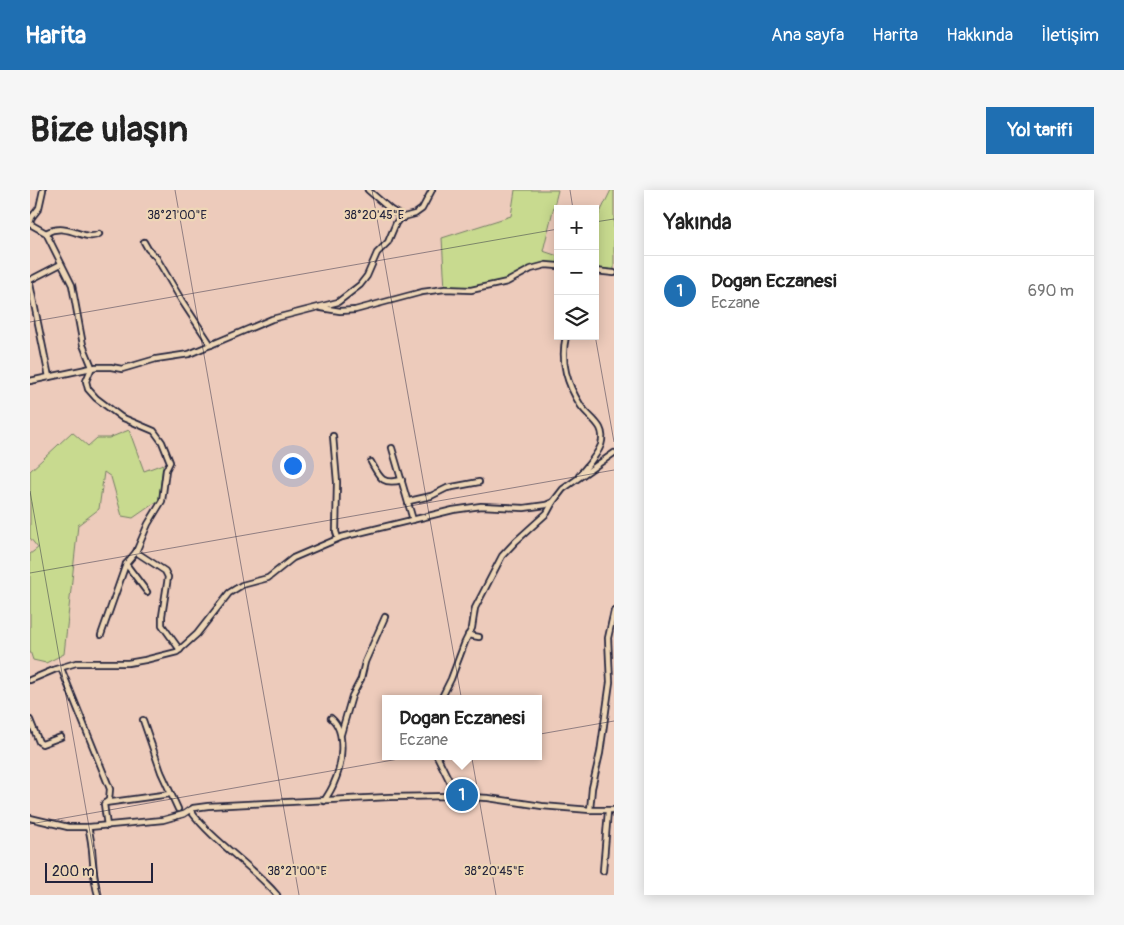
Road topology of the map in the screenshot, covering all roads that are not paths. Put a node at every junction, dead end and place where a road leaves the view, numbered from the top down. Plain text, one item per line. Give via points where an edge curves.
1 (43, 190) edge
2 (368, 190) edge
3 (432, 190) edge
4 (31, 216) edge
5 (404, 218) junction
6 (30, 224) edge
7 (46, 233) junction
8 (99, 234) dead end
9 (144, 242) dead end
10 (61, 264) junction
11 (554, 266) edge
12 (599, 271) edge
13 (614, 273) edge
14 (30, 282) edge
15 (319, 307) junction
16 (565, 340) edge
17 (212, 345) junction
18 (92, 368) junction
19 (48, 377) junction
20 (30, 381) edge
21 (333, 436) dead end
22 (392, 448) dead end
23 (614, 453) edge
24 (371, 462) dead end
25 (576, 479) junction
26 (402, 480) junction
27 (479, 482) dead end
28 (409, 501) junction
29 (553, 502) junction
30 (413, 520) junction
31 (338, 538) junction
32 (136, 552) junction
33 (126, 564) junction
34 (147, 592) dead end
35 (614, 610) edge
36 (385, 617) dead end
37 (101, 635) dead end
38 (468, 636) junction
39 (479, 638) dead end
40 (180, 650) junction
41 (61, 668) junction
42 (30, 680) edge
43 (443, 695) edge
44 (331, 718) dead end
45 (30, 720) edge
46 (143, 720) dead end
47 (341, 734) junction
48 (62, 737) dead end
49 (439, 760) edge
50 (170, 794) junction
51 (452, 796) junction
52 (324, 801) junction
53 (105, 803) junction
54 (178, 809) dead end
55 (190, 810) junction
56 (590, 810) junction
57 (614, 810) edge
58 (608, 811) junction
59 (30, 818) edge
60 (107, 826) junction
61 (88, 827) junction
62 (603, 871) dead end
63 (98, 895) edge
64 (277, 895) edge

1 - 4 street via 39,208
2 - 5 street
3 - 5 street via 422,209
4 - 6 street
5 - 15 street via 396,223 388,242 377,253 360,285 338,302
6 - 7 street
7 - 8 street via 55,228 86,236
7 - 10 street
9 - 17 street
10 - 14 street
10 - 18 street via 72,285 83,345
11 - 15 street via 532,269 507,282 471,290 422,292 355,310
12 - 13 street
14 - 19 street
15 - 17 street via 272,319
16 - 25 street via 562,351 567,378 582,408 601,429 602,444
17 - 18 street via 189,354 122,369
18 - 19 street
18 - 32 street via 86,381 88,389 121,417 154,431 170,462 162,501
19 - 20 street
21 - 31 street
22 - 26 street
23 - 25 street
24 - 26 street via 380,478 390,483
25 - 29 street
26 - 28 street
27 - 28 street via 447,488
28 - 30 street
29 - 30 street via 524,508 481,506
29 - 38 street via 547,512 502,556 475,608
30 - 31 street
31 - 40 street via 293,558 268,578 242,585 229,593
32 - 33 street
32 - 40 street via 165,571 168,577 162,624
33 - 34 street
33 - 37 street
35 - 56 street via 608,638 610,682
36 - 47 street via 352,696
38 - 39 street
38 - 43 street
40 - 41 street via 128,663 76,663
41 - 42 street
41 - 53 street via 110,789 109,800
44 - 47 street
45 - 48 street via 42,744
46 - 50 street
47 - 52 street via 339,767
49 - 51 street via 452,786
50 - 53 street
50 - 54 street
51 - 52 street
51 - 56 street
52 - 55 street via 208,806
53 - 60 street
55 - 60 street via 163,820
55 - 64 street
56 - 58 street
57 - 58 street
58 - 62 street
59 - 61 street
60 - 61 street
61 - 63 street

